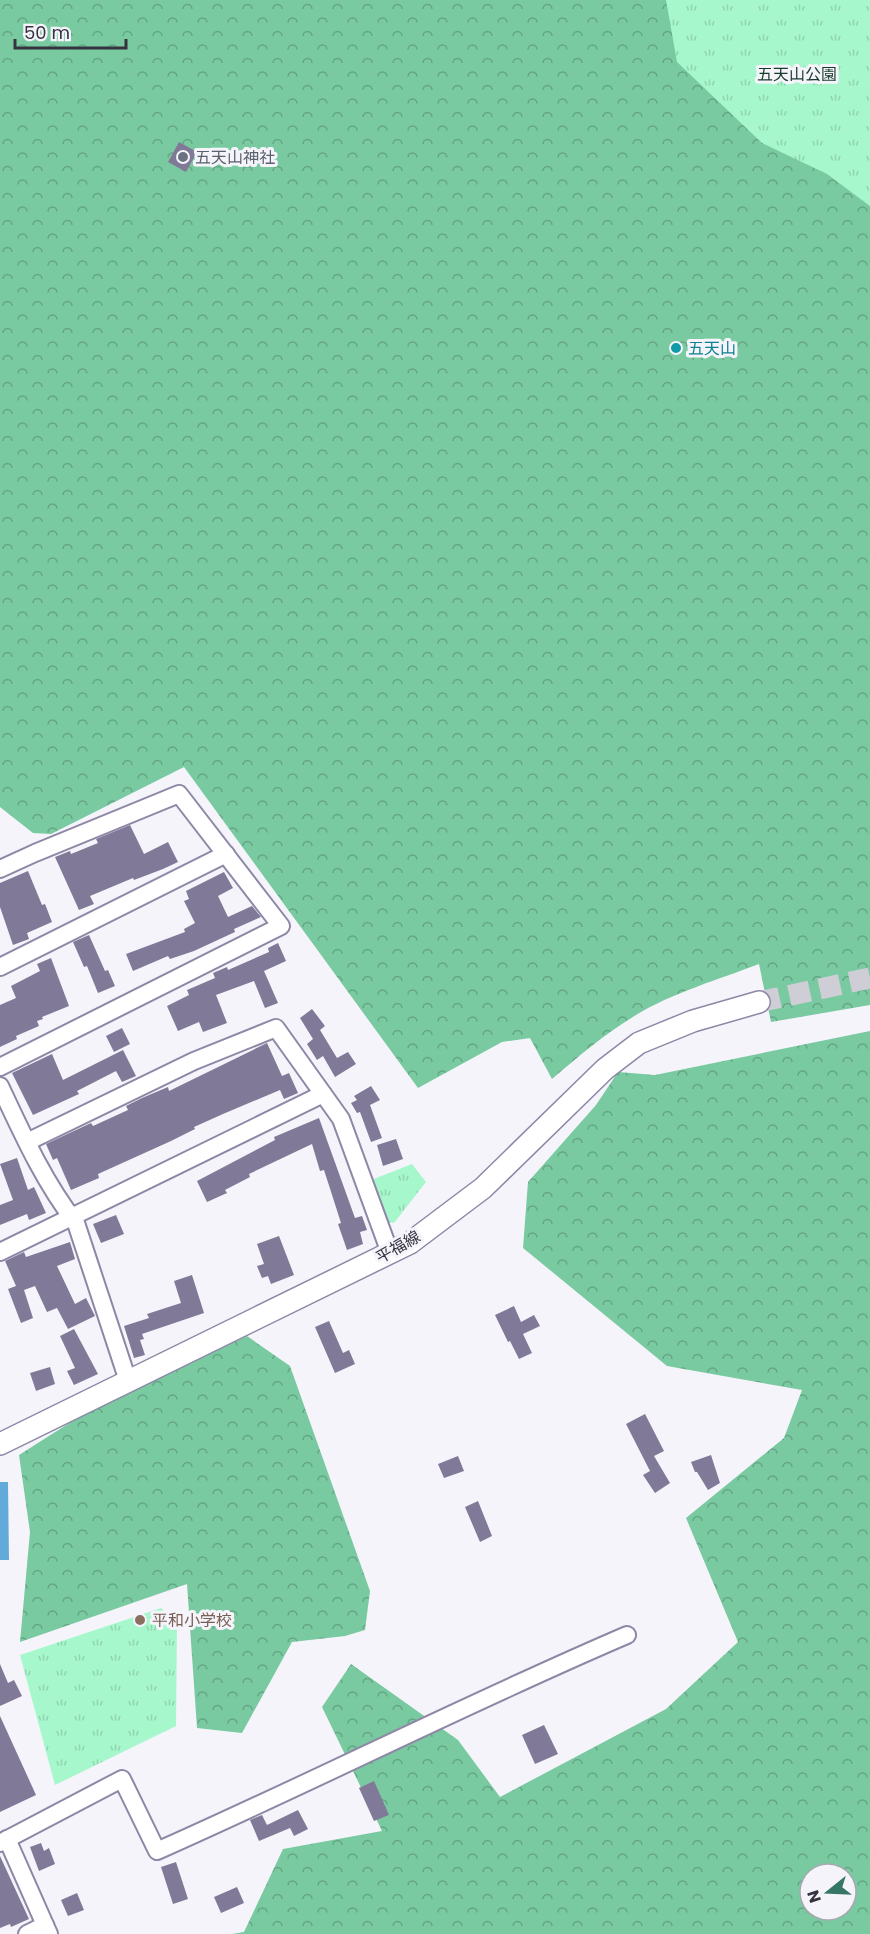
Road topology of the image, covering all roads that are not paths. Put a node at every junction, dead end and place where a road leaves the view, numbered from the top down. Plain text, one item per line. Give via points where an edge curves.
1 (226, 854) junction
2 (0, 870) edge
3 (0, 967) edge
4 (759, 1002) tunnel mouth
5 (0, 1067) edge
6 (0, 1086) edge
7 (323, 1094) junction
8 (27, 1142) junction
9 (71, 1216) junction
10 (0, 1252) edge
11 (390, 1253) junction
12 (129, 1381) junction
13 (0, 1444) edge
14 (627, 1635) dead end
15 (4, 1841) edge
16 (47, 1929) edge
17 (27, 1934) edge

1 - 2 street via 179,794
1 - 3 street
1 - 5 street via 281,926
4 - 11 street, 平福線 via 639,1043 605,1069 483,1188 410,1243
6 - 8 street
7 - 8 street via 276,1028 194,1061
7 - 9 street
7 - 11 street via 341,1119
8 - 9 street
9 - 10 street
9 - 12 street
11 - 12 street, 平福線
12 - 13 street, 平福線
14 - 15 street via 157,1851 122,1779
15 - 16 street
16 - 17 street

